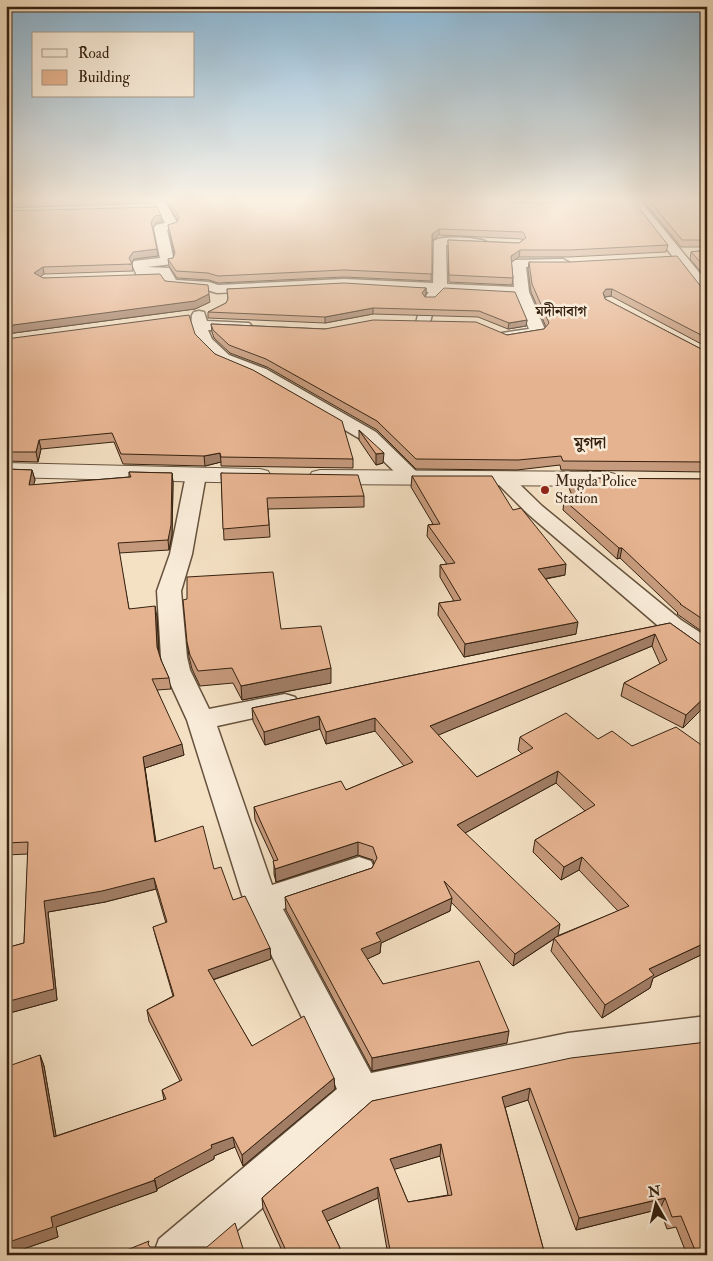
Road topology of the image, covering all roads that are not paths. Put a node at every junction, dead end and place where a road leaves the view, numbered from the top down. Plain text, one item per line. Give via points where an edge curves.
1 (166, 258) edge
2 (440, 258) edge
3 (685, 258) edge
4 (578, 263) edge
5 (167, 277) junction
6 (129, 278) edge
7 (440, 287) junction
8 (217, 289) junction
9 (707, 291) edge
10 (522, 292) junction
11 (208, 313) junction
12 (181, 317) edge
13 (407, 322) edge
14 (424, 323) junction
15 (442, 323) edge
16 (259, 327) edge
17 (492, 330) edge
18 (6, 470) edge
19 (196, 474) junction
20 (411, 477) junction
21 (502, 478) junction
22 (629, 479) edge
23 (672, 625) junction
24 (634, 632) edge
25 (707, 650) edge
26 (307, 698) edge
27 (201, 720) junction
28 (359, 870) edge
29 (262, 902) junction
30 (707, 1034) edge
31 (361, 1095) junction
32 (175, 1255) edge

1 - 5 street via 167,261 139,264 142,273 164,271
2 - 7 street
3 - 9 street
4 - 10 street via 519,263
5 - 6 street
5 - 8 street via 171,284
7 - 8 street via 344,283
7 - 10 street
7 - 14 street via 428,303
8 - 11 street
10 - 17 street via 538,332 506,336
11 - 12 street
11 - 16 street
11 - 20 street via 205,341 222,358 268,377 369,436
13 - 14 street
14 - 15 street
18 - 19 street
19 - 20 street
19 - 27 street via 181,554 170,591 174,657 182,683
20 - 21 street
21 - 22 street
21 - 23 street via 535,510
23 - 24 street
23 - 25 street
26 - 27 street
27 - 29 street
28 - 29 street
29 - 31 street
30 - 31 street via 568,1051
31 - 32 street

